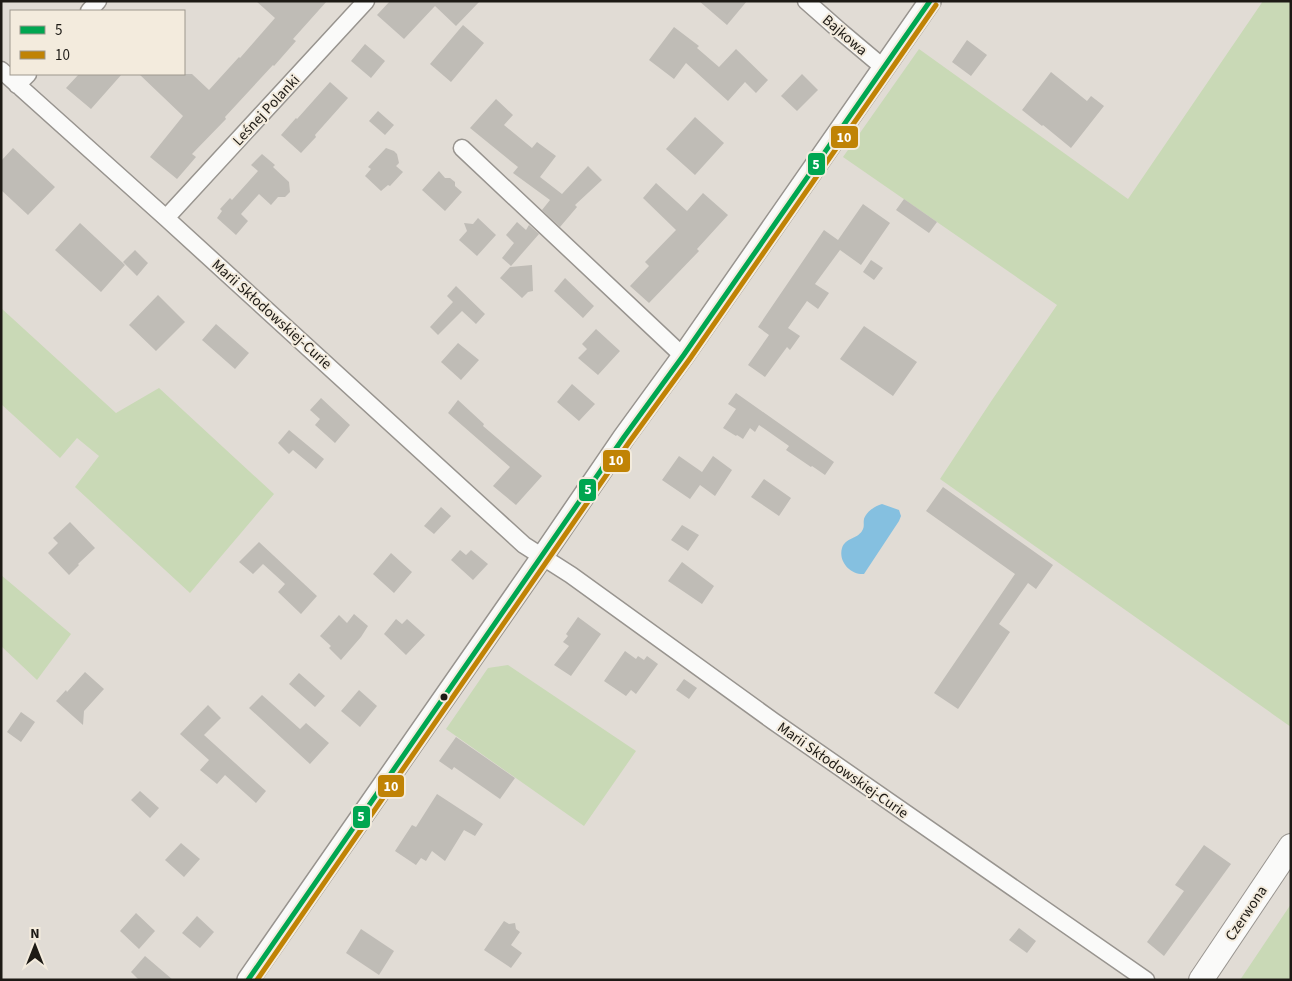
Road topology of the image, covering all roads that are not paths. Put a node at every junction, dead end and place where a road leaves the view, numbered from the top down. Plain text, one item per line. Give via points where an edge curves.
1 (366, 1) edge
2 (806, 1) edge
3 (930, 1) edge
4 (884, 68) junction
5 (23, 79) edge
6 (462, 148) dead end
7 (166, 218) junction
8 (683, 356) junction
9 (542, 558) junction
10 (1291, 846) edge
11 (248, 980) edge
12 (1146, 980) edge
13 (1201, 980) edge

1 - 7 street, Leśnej Polanki
2 - 4 street, Bajkowa
3 - 4 street
4 - 8 street
5 - 7 street, Marii Skłodowskiej-Curie
6 - 8 street
7 - 9 street, Marii Skłodowskiej-Curie
8 - 9 street
9 - 11 street
9 - 12 street, Marii Skłodowskiej-Curie via 571,575 773,721
10 - 13 main road, Czerwona

